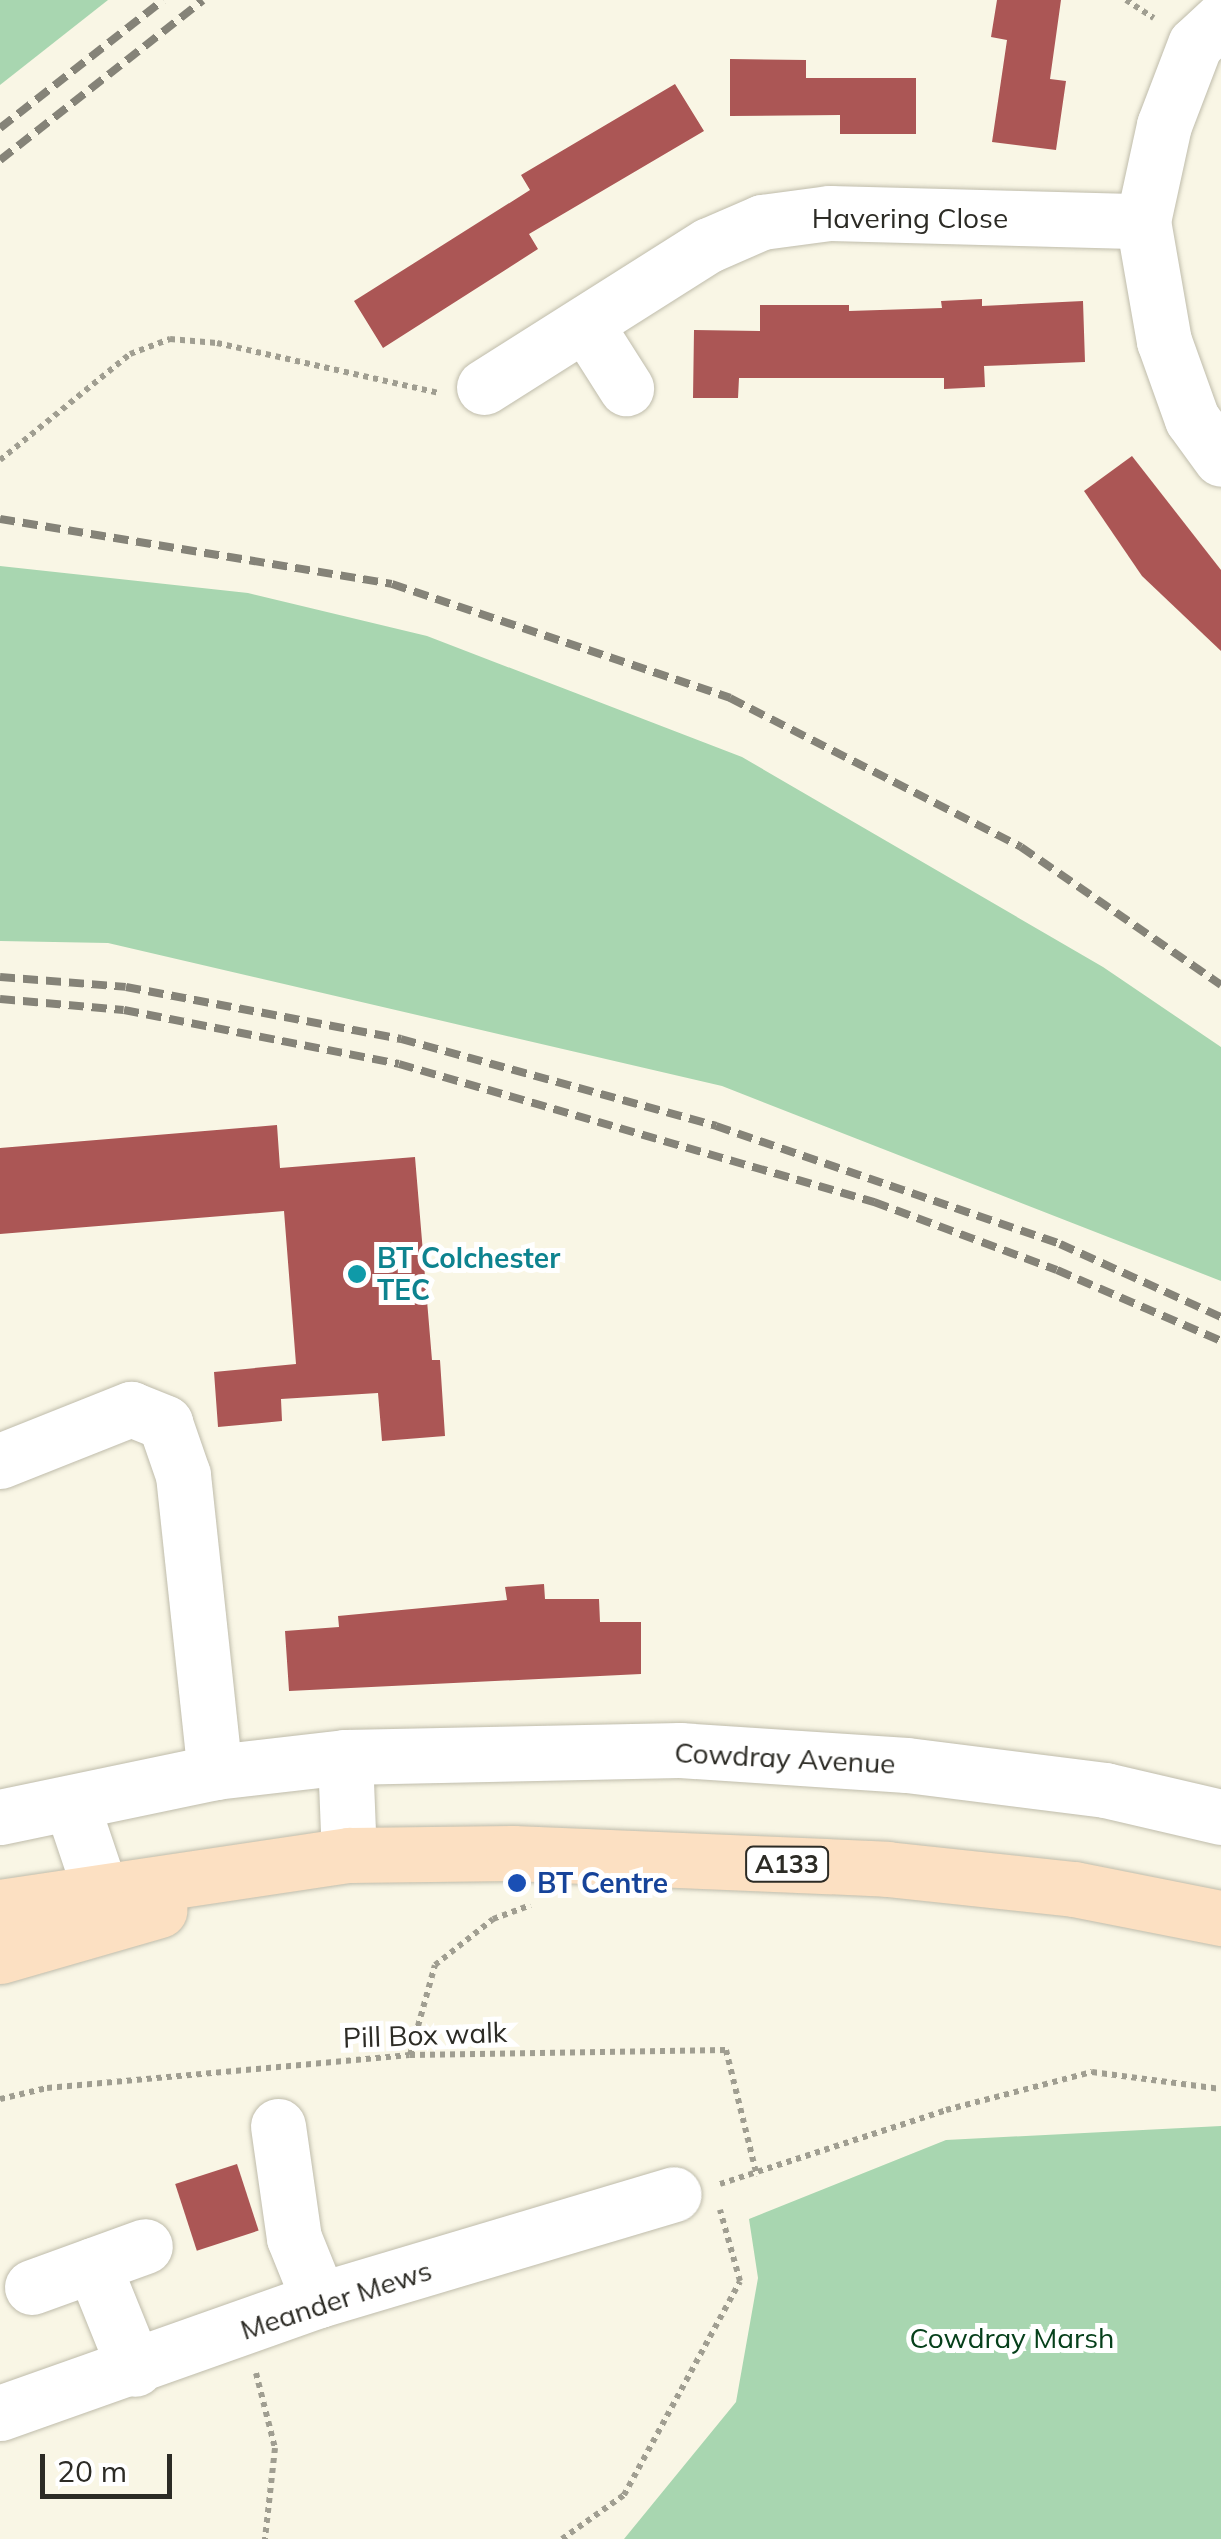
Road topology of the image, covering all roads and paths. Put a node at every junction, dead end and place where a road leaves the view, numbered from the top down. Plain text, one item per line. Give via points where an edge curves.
1 (1221, 20) edge
2 (1143, 221) junction
3 (586, 325) junction
4 (484, 387) joint
5 (626, 388) dead end
6 (1221, 459) edge
7 (0, 460) edge
8 (0, 1461) edge
9 (345, 1757) junction
10 (215, 1772) junction
11 (72, 1803) junction
12 (0, 1817) edge
13 (1221, 1817) edge
14 (349, 1856) junction
15 (100, 1890) junction
16 (549, 1898) dead end
17 (0, 1908) edge
18 (1221, 1918) edge
19 (0, 1956) edge
20 (410, 2055) junction
21 (1221, 2089) edge
22 (0, 2099) edge
23 (278, 2126) dead end
24 (757, 2176) junction
25 (694, 2190) junction
26 (145, 2246) dead end
27 (93, 2266) junction
28 (32, 2287) dead end
29 (318, 2300) junction
30 (245, 2329) junction
31 (134, 2369) junction
32 (0, 2414) edge
33 (265, 2539) edge
34 (562, 2539) edge

1 - 2 street via 1195,44 1164,125
2 - 3 street, Havering Close via 829,213 762,222 710,245
2 - 6 street via 1164,342 1192,420
3 - 4 street, Havering Close
3 - 5 street
4 - 7 path via 465,399 217,342 170,339 130,354
8 - 10 street via 130,1408 165,1422 183,1475
9 - 10 street, Cowdray Avenue
9 - 13 street, Cowdray Avenue via 680,1750 906,1765 1105,1790
9 - 14 street
10 - 11 street, Cowdray Avenue
11 - 12 street, Cowdray Avenue
11 - 15 street
14 - 15 main road, A133
14 - 18 main road, A133 via 512,1853 887,1868 1074,1889
14 - 19 main road, A133
15 - 17 main road, A133
16 - 20 path via 493,1919 435,1965
20 - 22 path, Pill Box walk via 47,2088
20 - 24 path, Pill Box walk via 726,2050
21 - 24 path via 1092,2072 946,2110
23 - 29 street via 294,2238
24 - 25 path
25 - 29 street, Meander Mews
25 - 34 path via 740,2282 624,2495
26 - 27 street
27 - 28 street
27 - 31 street
29 - 30 street, Meander Mews
30 - 31 street, Meander Mews
30 - 33 path via 275,2448
31 - 32 street, Meander Mews

